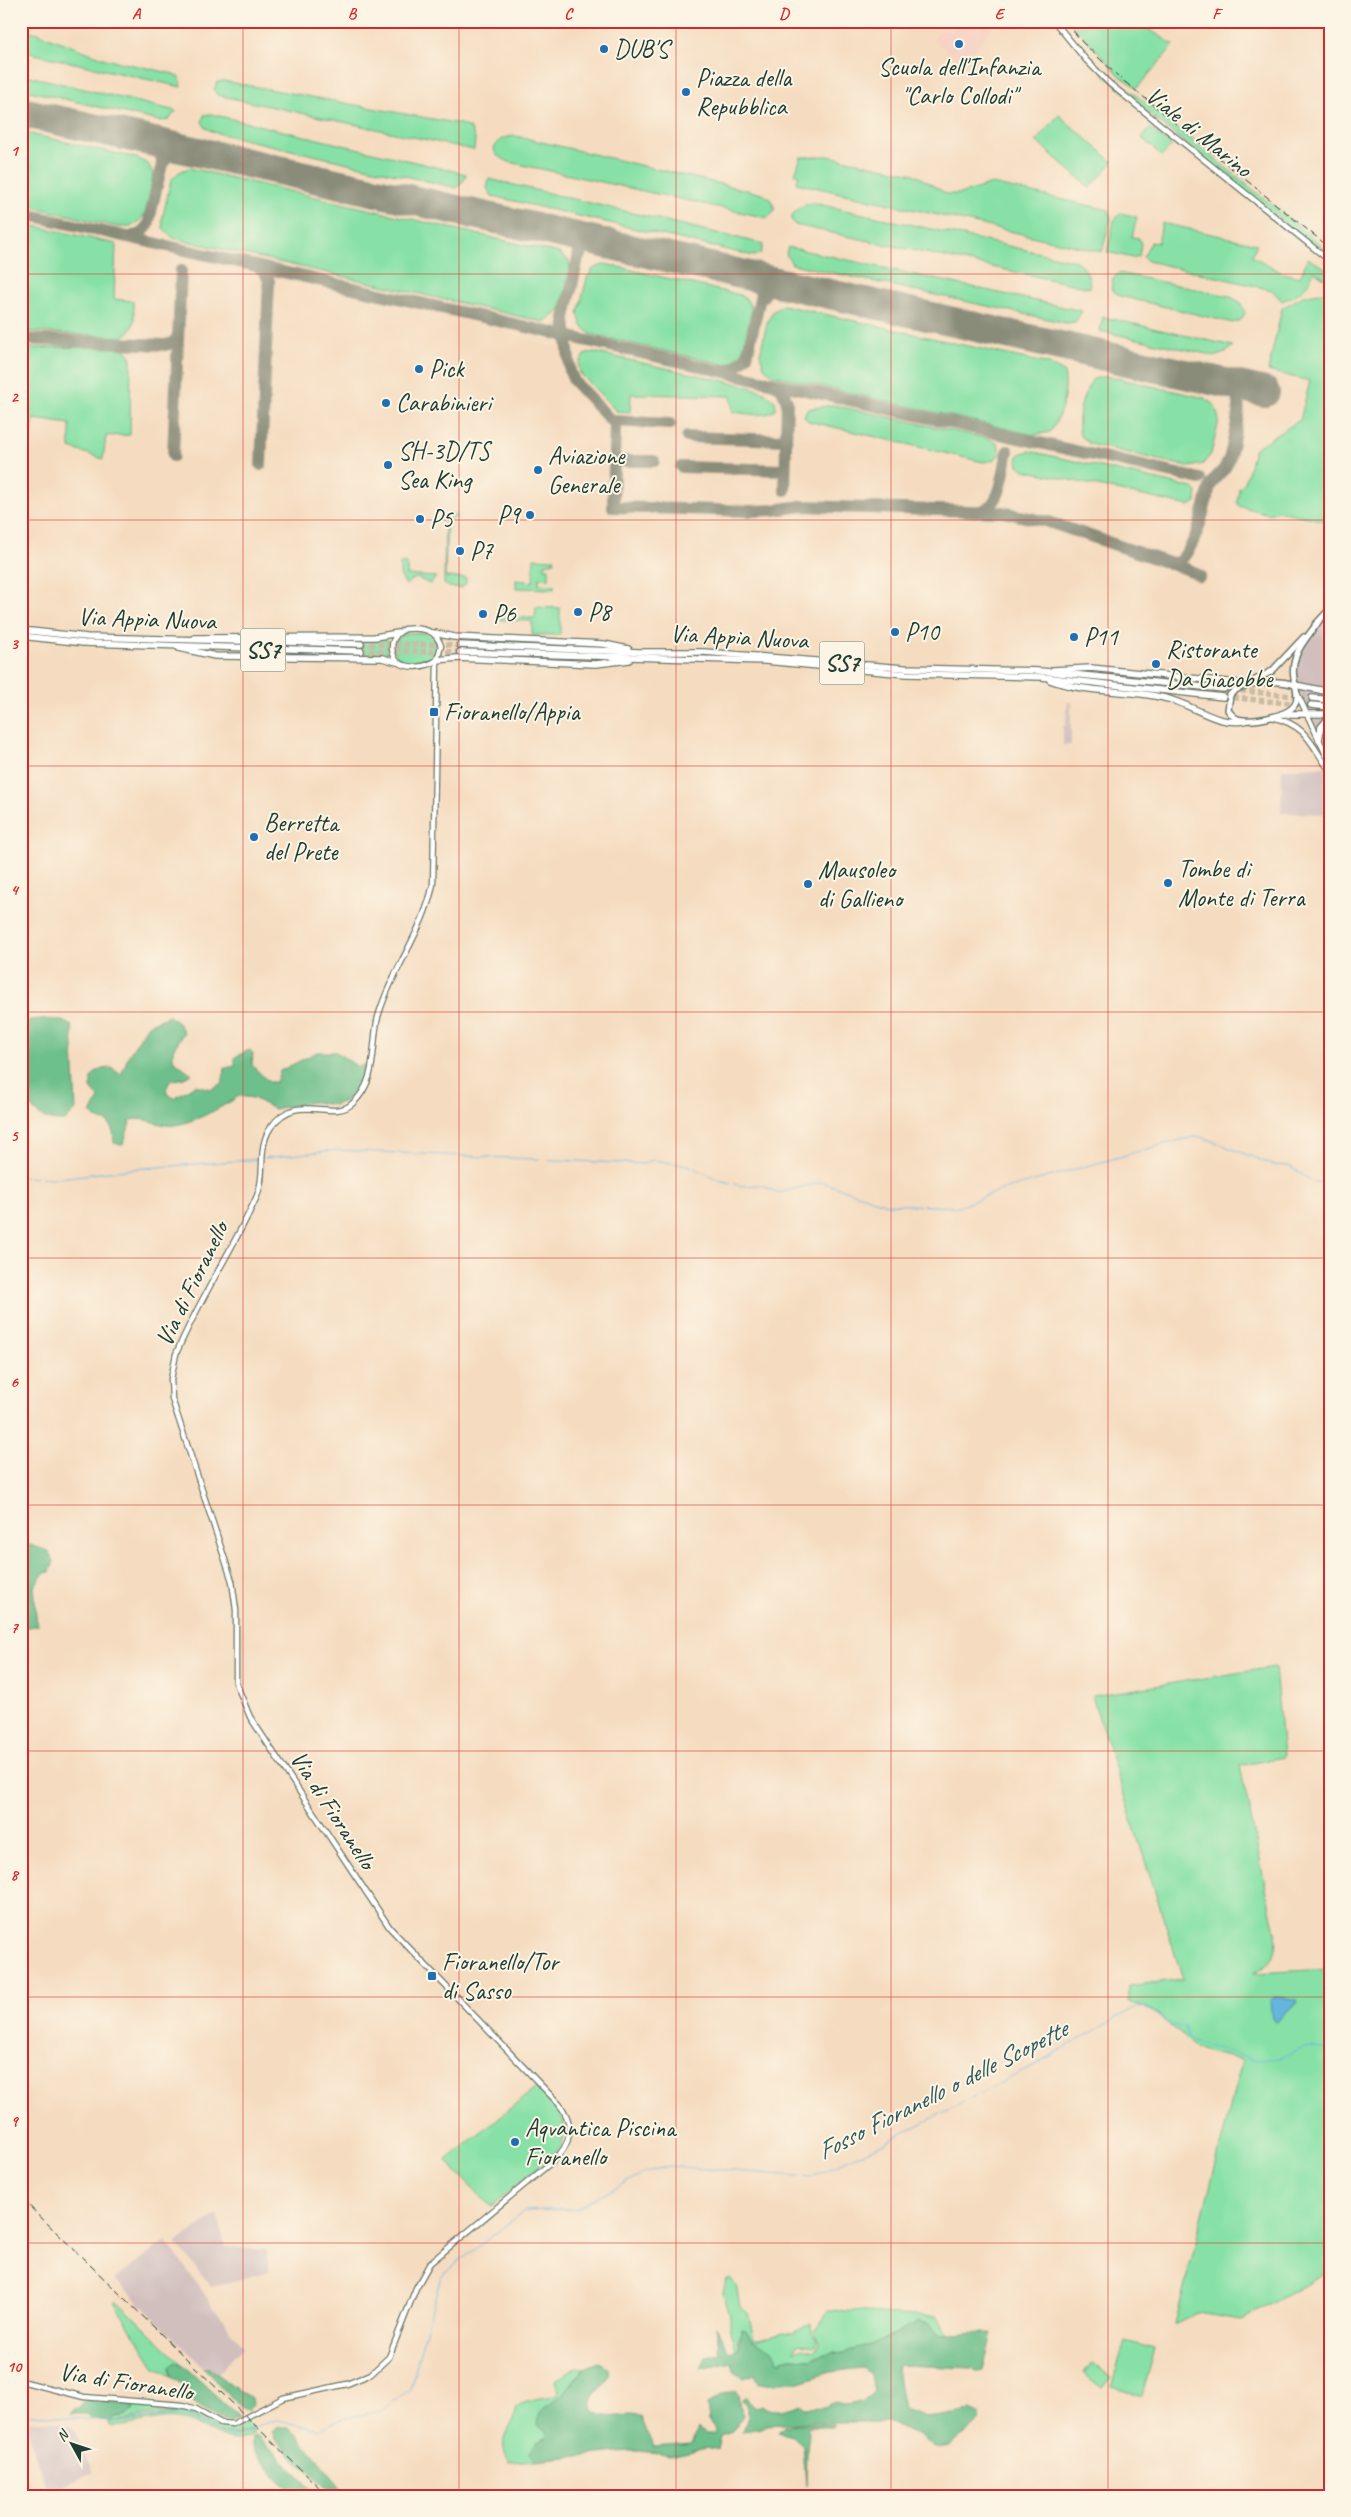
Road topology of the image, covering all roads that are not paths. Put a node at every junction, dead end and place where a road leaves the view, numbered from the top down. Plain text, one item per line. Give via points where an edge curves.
1 (1054, 21) edge
2 (1330, 261) edge
3 (1330, 609) edge
4 (1317, 624) junction
5 (21, 630) edge
6 (398, 633) junction
7 (434, 633) junction
8 (21, 636) edge
9 (168, 642) junction
10 (361, 644) tunnel mouth
11 (460, 645) tunnel mouth
12 (361, 651) tunnel mouth
13 (460, 652) tunnel mouth
14 (639, 655) junction
15 (437, 660) junction
16 (396, 662) junction
17 (423, 666) junction
18 (1041, 674) junction
19 (438, 678) junction
20 (1248, 684) junction
21 (1295, 685) junction
22 (1224, 689) tunnel mouth
23 (1297, 692) junction
24 (1330, 692) edge
25 (1223, 697) tunnel mouth
26 (1312, 698) tunnel mouth
27 (1330, 700) edge
28 (1311, 705) tunnel mouth
29 (1330, 707) edge
30 (1306, 713) junction
31 (1282, 714) junction
32 (1330, 716) edge
33 (1270, 717) junction
34 (1244, 721) junction
35 (1319, 740) junction
36 (1330, 763) edge
37 (1330, 771) edge
38 (21, 2381) edge

1 - 2 street, Viale di Marino via 1110,84
3 - 4 main road
4 - 20 main road via 1272,671
4 - 21 main road via 1295,656
5 - 9 main road, Via Appia Nuova / SS7 via 87,638
6 - 7 street via 416,629
6 - 9 main road via 375,637 205,636
6 - 16 street via 391,646
7 - 14 main road via 454,637 602,644
7 - 15 street via 441,646
8 - 9 main road, Via Appia Nuova / SS7 via 84,643
9 - 10 main road, Via Appia Nuova / SS7
9 - 12 main road, Via Appia Nuova / SS7 via 257,650
9 - 16 main road via 215,656 382,658
11 - 14 main road, Via Appia Nuova / SS7
13 - 14 main road, Via Appia Nuova / SS7
14 - 15 main road via 599,664
14 - 18 main road, Via Appia Nuova / SS7 via 704,652 904,668
15 - 17 street
15 - 19 street, Via di Fioranello
16 - 17 street via 405,666
17 - 19 street
18 - 20 main road via 1088,668
18 - 22 main road, Via Appia Nuova / SS7
18 - 25 main road, Via Appia Nuova / SS7
18 - 34 main road via 1078,688 1170,700 1224,721
19 - 38 street, Via di Fioranello via 433,884 428,905 382,1007 375,1032 372,1068 360,1095 348,1106 340,1109 310,1107 284,1114 270,1127 262,1146 261,1183 257,1195 176,1354 171,1378 172,1399 232,1581 236,1610 235,1674 238,1691 250,1717 381,1917 559,2104 569,2121 569,2138 565,2149 553,2161 430,2263 416,2288 389,2357 376,2370 356,2382 283,2398 241,2422 227,2425 182,2405 84,2397
20 - 21 main road via 1279,682
20 - 34 main road via 1234,691 1227,701 1232,716
21 - 23 main road
21 - 24 main road
23 - 30 street
23 - 31 main road via 1294,706
26 - 27 main road
28 - 29 main road
30 - 31 main road
30 - 32 main road
30 - 35 street
31 - 33 main road
32 - 35 main road via 1321,727
33 - 34 main road
33 - 37 street via 1299,728
35 - 36 street

